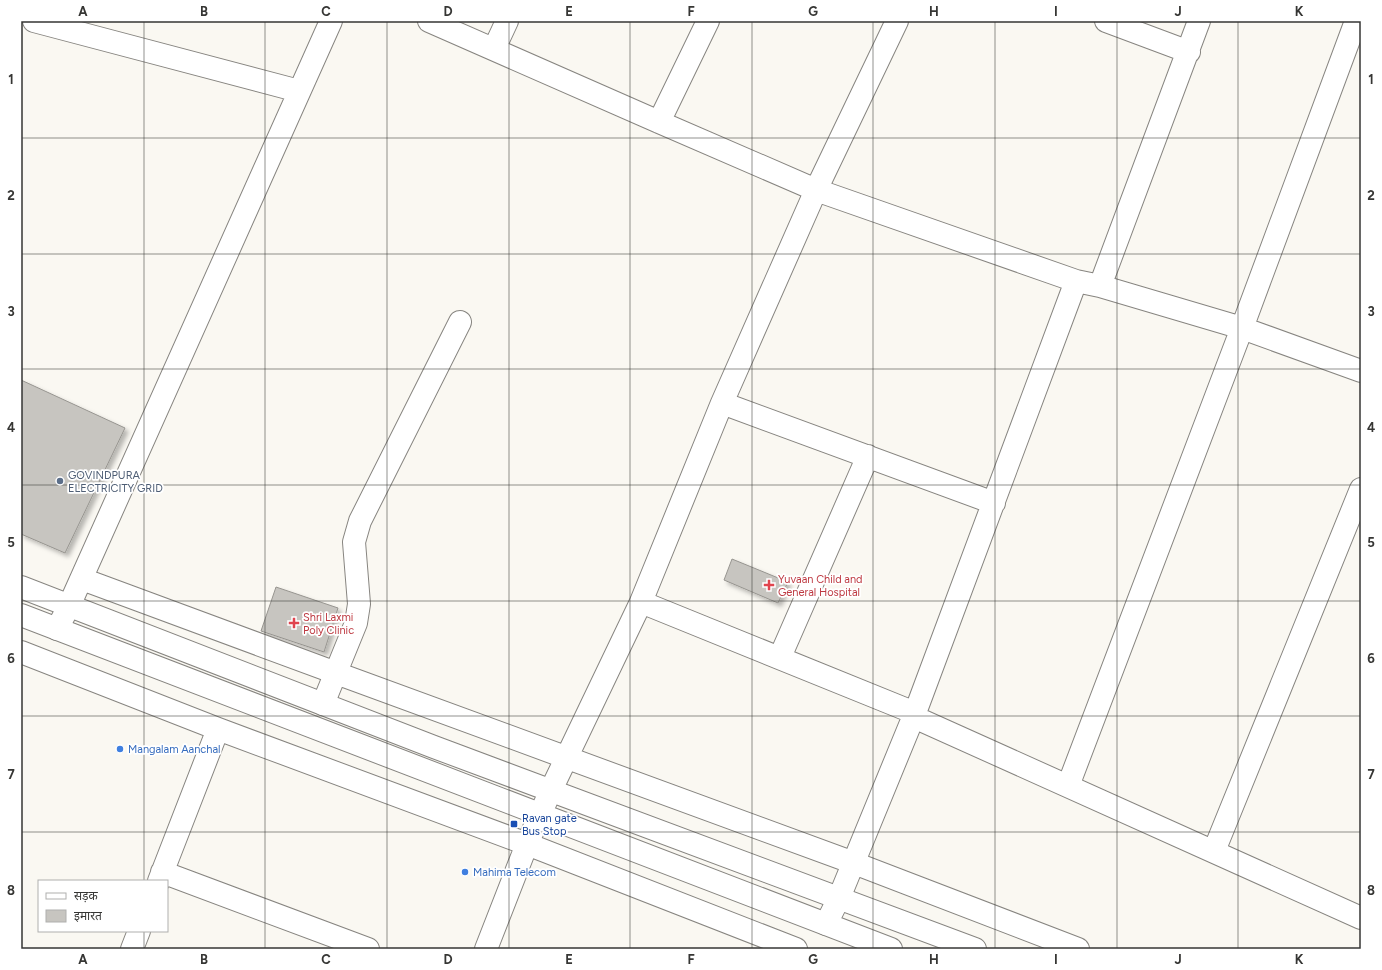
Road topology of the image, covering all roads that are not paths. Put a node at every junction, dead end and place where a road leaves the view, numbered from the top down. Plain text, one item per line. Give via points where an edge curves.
1 (34, 21) edge
2 (331, 21) edge
3 (429, 21) edge
4 (507, 21) edge
5 (708, 21) edge
6 (897, 21) edge
7 (1106, 21) edge
8 (1200, 21) edge
9 (1356, 21) edge
10 (494, 49) junction
11 (1189, 52) junction
12 (299, 91) junction
13 (659, 122) junction
14 (816, 190) junction
15 (1076, 281) junction
16 (1100, 286) junction
17 (460, 322) dead end
18 (1242, 328) junction
19 (1361, 371) edge
20 (722, 403) junction
21 (868, 456) junction
22 (1361, 489) edge
23 (994, 503) junction
24 (82, 579) junction
25 (21, 587) edge
26 (641, 602) junction
27 (69, 606) junction
28 (21, 615) edge
29 (57, 629) junction
30 (21, 652) edge
31 (780, 657) junction
32 (336, 673) junction
33 (323, 704) junction
34 (915, 715) junction
35 (218, 729) junction
36 (566, 758) junction
37 (1068, 786) junction
38 (551, 790) junction
39 (540, 815) junction
40 (527, 844) junction
41 (1214, 851) junction
42 (854, 863) junction
43 (160, 877) edge
44 (168, 880) edge
45 (839, 898) junction
46 (1361, 918) edge
47 (826, 924) junction
48 (139, 932) edge
49 (334, 943) edge
50 (132, 949) edge
51 (368, 949) edge
52 (486, 949) edge
53 (796, 949) edge
54 (891, 949) edge
55 (975, 949) edge
56 (1078, 949) edge

1 - 12 street
2 - 12 street
3 - 10 street
4 - 10 street
5 - 13 street
6 - 14 street
7 - 11 street
8 - 11 street
9 - 18 street
10 - 13 street
11 - 16 street
12 - 24 street
13 - 14 street
14 - 15 street
14 - 20 street
15 - 16 street
15 - 23 street
16 - 18 street
17 - 32 street via 360,521 354,542 359,604 356,623
18 - 19 street
18 - 37 street
20 - 21 street
20 - 26 street
21 - 23 street
21 - 31 street
22 - 41 street
23 - 34 street
24 - 27 street
24 - 32 street
25 - 27 street
26 - 31 street
26 - 36 street
27 - 29 street
27 - 33 street
28 - 29 street
29 - 39 street
30 - 35 street
31 - 34 street
32 - 33 street
32 - 36 street
33 - 38 street
34 - 37 street
34 - 42 street
35 - 40 street
35 - 43 street
36 - 38 street
36 - 42 street
37 - 41 street
38 - 39 street
38 - 45 street
39 - 40 street
39 - 47 street
40 - 52 street
40 - 53 street
41 - 46 street
42 - 45 street
42 - 56 street
44 - 49 street
45 - 47 street
45 - 55 street
47 - 54 street
48 - 50 street
49 - 51 street

